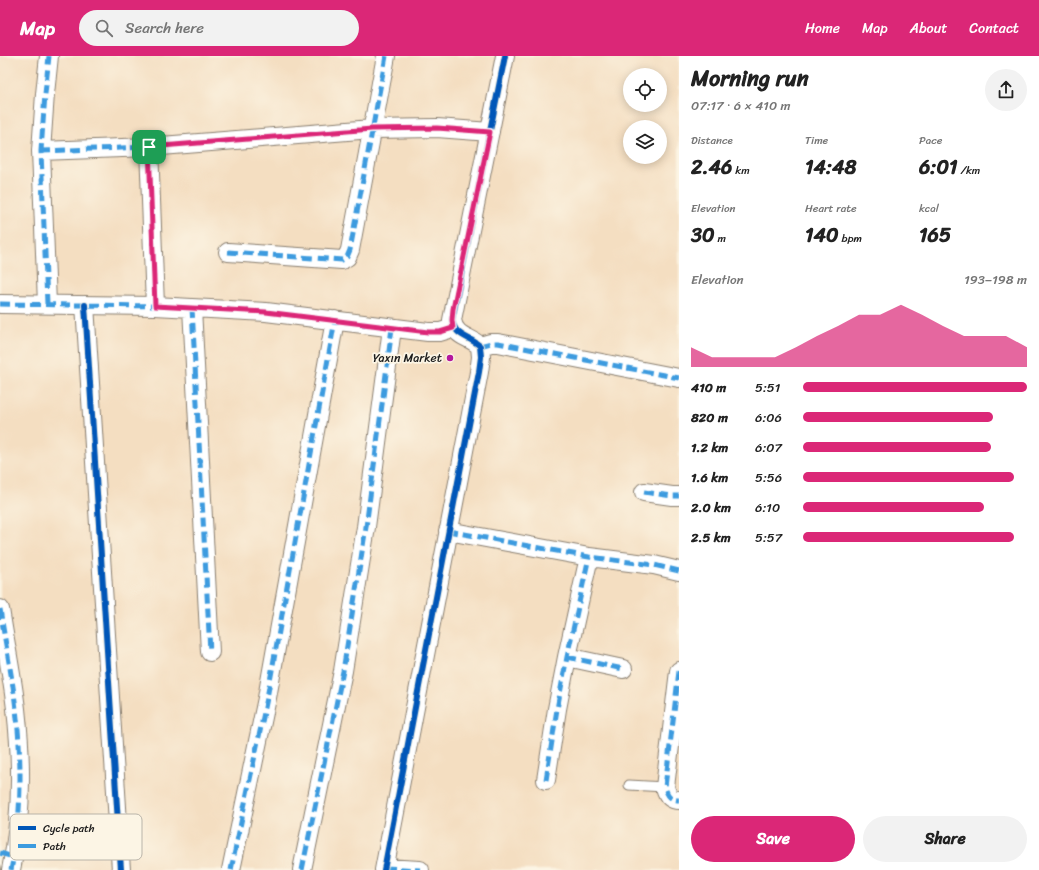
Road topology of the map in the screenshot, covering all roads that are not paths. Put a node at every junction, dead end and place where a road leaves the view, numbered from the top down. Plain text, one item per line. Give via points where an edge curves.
1 (49, 56) edge
2 (380, 56) edge
3 (386, 56) edge
4 (505, 56) edge
5 (372, 129) junction
6 (490, 132) junction
7 (149, 147) junction
8 (42, 151) junction
9 (228, 252) dead end
10 (0, 304) edge
11 (47, 304) junction
12 (85, 305) junction
13 (155, 306) junction
14 (192, 308) junction
15 (335, 320) junction
16 (392, 328) junction
17 (453, 328) junction
18 (480, 346) junction
19 (679, 378) edge
20 (644, 492) dead end
21 (679, 496) edge
22 (448, 531) junction
23 (589, 557) junction
24 (679, 571) edge
25 (0, 609) edge
26 (210, 652) dead end
27 (567, 657) junction
28 (623, 669) dead end
29 (679, 671) edge
30 (678, 690) edge
31 (546, 780) dead end
32 (629, 785) dead end
33 (665, 787) junction
34 (679, 800) edge
35 (19, 814) edge
36 (117, 814) edge
37 (120, 860) edge
38 (384, 869) edge
39 (121, 870) edge
40 (232, 870) edge
41 (302, 870) edge
42 (420, 870) edge

1 - 8 street
2 - 3 street
3 - 5 street
4 - 6 street
5 - 6 street via 437,128
5 - 7 street
5 - 9 street via 347,257 342,260
6 - 17 street via 453,309
7 - 8 street
7 - 13 street
8 - 11 street
10 - 11 street
11 - 12 street
12 - 13 street
12 - 36 street
13 - 14 street
14 - 15 street via 266,312
14 - 26 street
15 - 16 street
15 - 40 street via 267,698
16 - 17 street via 428,332
16 - 41 street via 366,527 343,671
17 - 18 street
18 - 19 street via 498,343
18 - 22 street via 479,372
20 - 21 street
22 - 23 street
22 - 38 street
23 - 24 street via 654,565
23 - 27 street
25 - 35 street via 16,708
27 - 28 street
27 - 31 street
29 - 30 street
30 - 33 street
32 - 33 lane
33 - 34 street via 667,795 673,800
37 - 39 street
38 - 42 street

